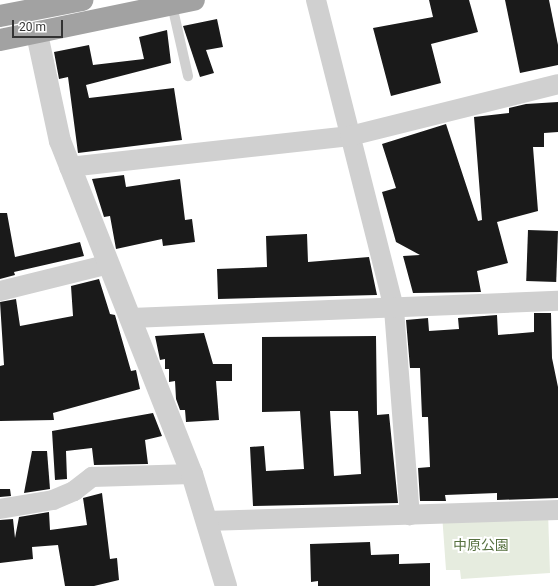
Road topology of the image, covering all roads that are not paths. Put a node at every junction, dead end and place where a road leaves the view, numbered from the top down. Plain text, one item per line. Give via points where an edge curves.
1 (82, 0) edge
2 (194, 0) edge
3 (316, 0) edge
4 (33, 5) edge
5 (172, 5) junction
6 (0, 16) edge
7 (37, 34) junction
8 (0, 40) edge
9 (188, 76) dead end
10 (558, 84) edge
11 (350, 136) junction
12 (69, 167) junction
13 (109, 264) junction
14 (0, 291) edge
15 (558, 301) edge
16 (394, 309) junction
17 (130, 318) junction
18 (192, 474) junction
19 (0, 508) edge
20 (558, 510) edge
21 (410, 515) junction
22 (206, 521) junction
23 (226, 586) edge

1 - 4 highway
2 - 5 highway
3 - 11 street
4 - 6 highway
4 - 7 street
5 - 7 highway
5 - 9 lane
7 - 8 highway
7 - 12 street via 60,141
10 - 11 street
11 - 12 street
11 - 16 street
12 - 13 street
13 - 14 street
13 - 17 street
15 - 16 street
16 - 17 street
16 - 21 street
17 - 18 street
18 - 19 street via 92,477 74,491 53,500
18 - 22 street
20 - 21 street
21 - 22 street
22 - 23 street

